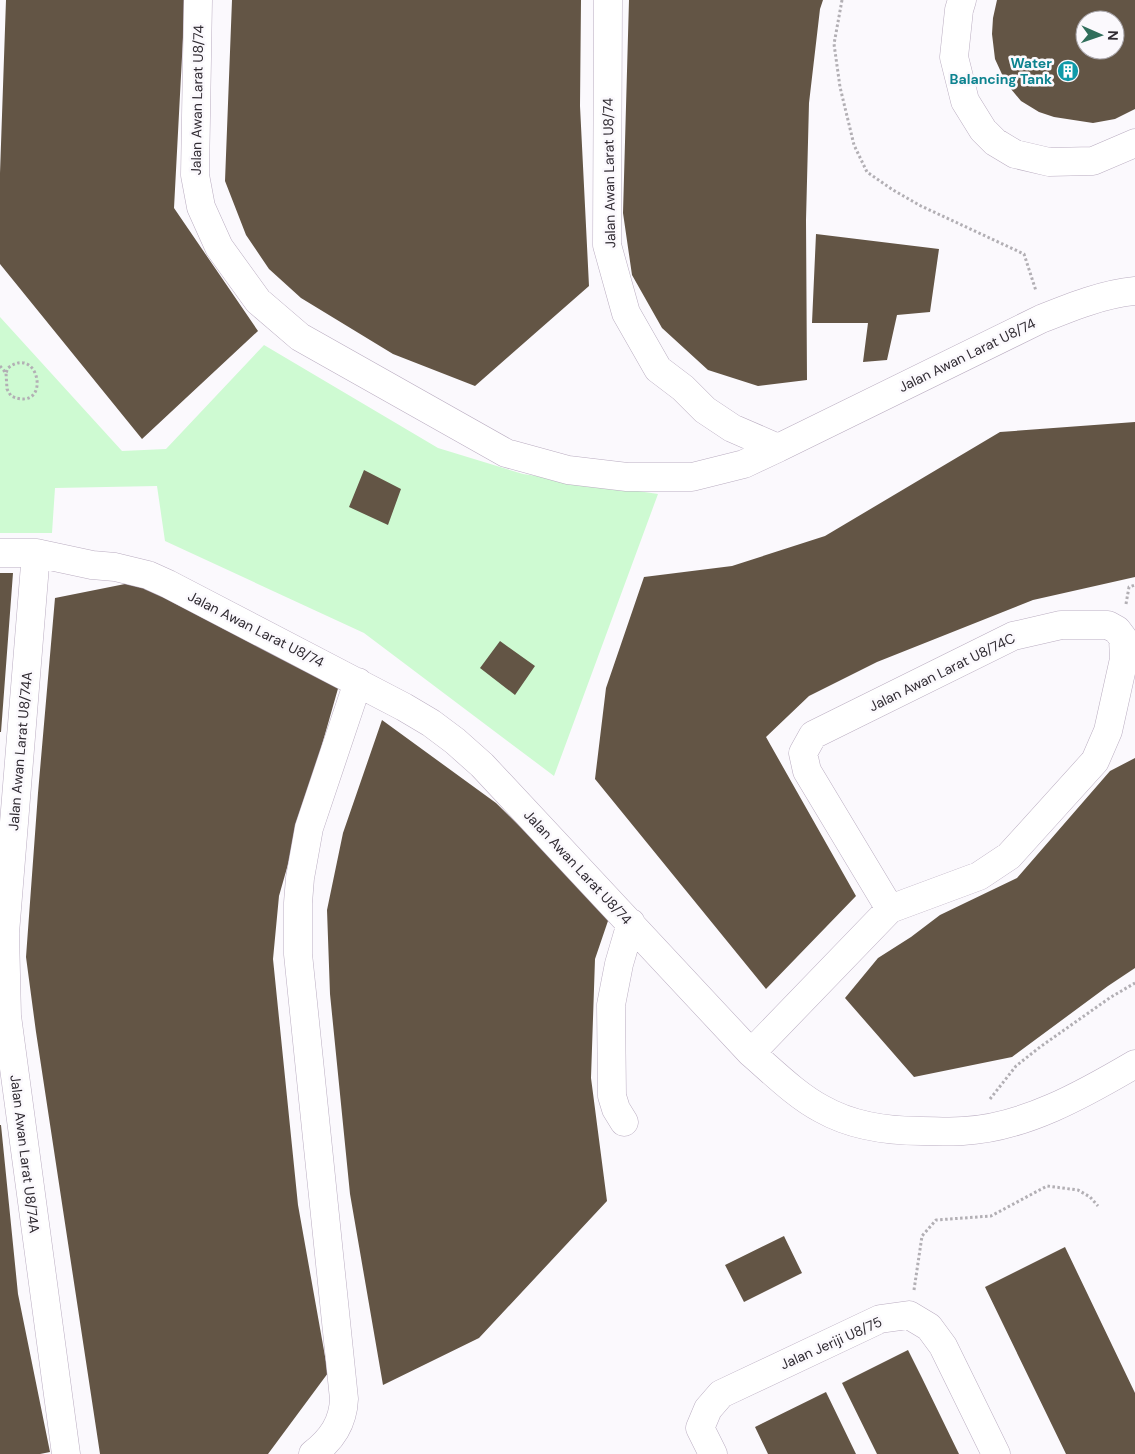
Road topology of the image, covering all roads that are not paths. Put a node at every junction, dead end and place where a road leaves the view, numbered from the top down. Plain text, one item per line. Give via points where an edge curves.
1 (198, 0) edge
2 (608, 0) edge
3 (962, 0) edge
4 (1135, 143) edge
5 (1135, 292) edge
6 (778, 448) junction
7 (0, 553) edge
8 (36, 553) junction
9 (358, 682) junction
10 (890, 909) junction
11 (631, 923) junction
12 (751, 1053) junction
13 (1135, 1064) edge
14 (624, 1122) dead end
15 (66, 1454) edge
16 (312, 1454) edge
17 (713, 1454) edge
18 (996, 1454) edge

1 - 6 street, Jalan Awan Larat U8/74 via 194,175 201,207 219,247 258,302 300,337 506,452 568,470 627,477 692,477 744,464
2 - 6 street, Jalan Awan Larat U8/74 via 607,245 626,313 658,369 705,410 732,428
3 - 4 street via 954,57 965,101 983,130 995,142 1014,154 1049,162 1093,161
5 - 6 street, Jalan Awan Larat U8/74 via 1123,292 1075,305 1041,319
7 - 8 street, Jalan Awan Larat U8/74
8 - 9 street, Jalan Awan Larat U8/74 via 148,575
8 - 15 street, Jalan Awan Larat U8/74A via 5,933 6,1016
9 - 11 street, Jalan Awan Larat U8/74 via 431,723 482,765
9 - 16 street via 309,828 298,903 298,954 344,1399 340,1424 324,1445
10 - 10 street, Jalan Awan Larat U8/74C via 979,876 1009,856 1096,761 1108,731 1124,659 1123,638 1118,630 1108,625 1061,625 1013,636 812,735 803,753 807,772
10 - 12 street, Jalan Awan Larat U8/74C
11 - 12 street, Jalan Awan Larat U8/74
11 - 14 street via 611,1005 612,1096
12 - 13 street, Jalan Awan Larat U8/74 via 822,1109 848,1121 900,1131 964,1131 1002,1125 1088,1091
17 - 18 street, Jalan Jeriji U8/75 via 700,1428 708,1409 720,1394 880,1319 909,1315 929,1327 943,1346

